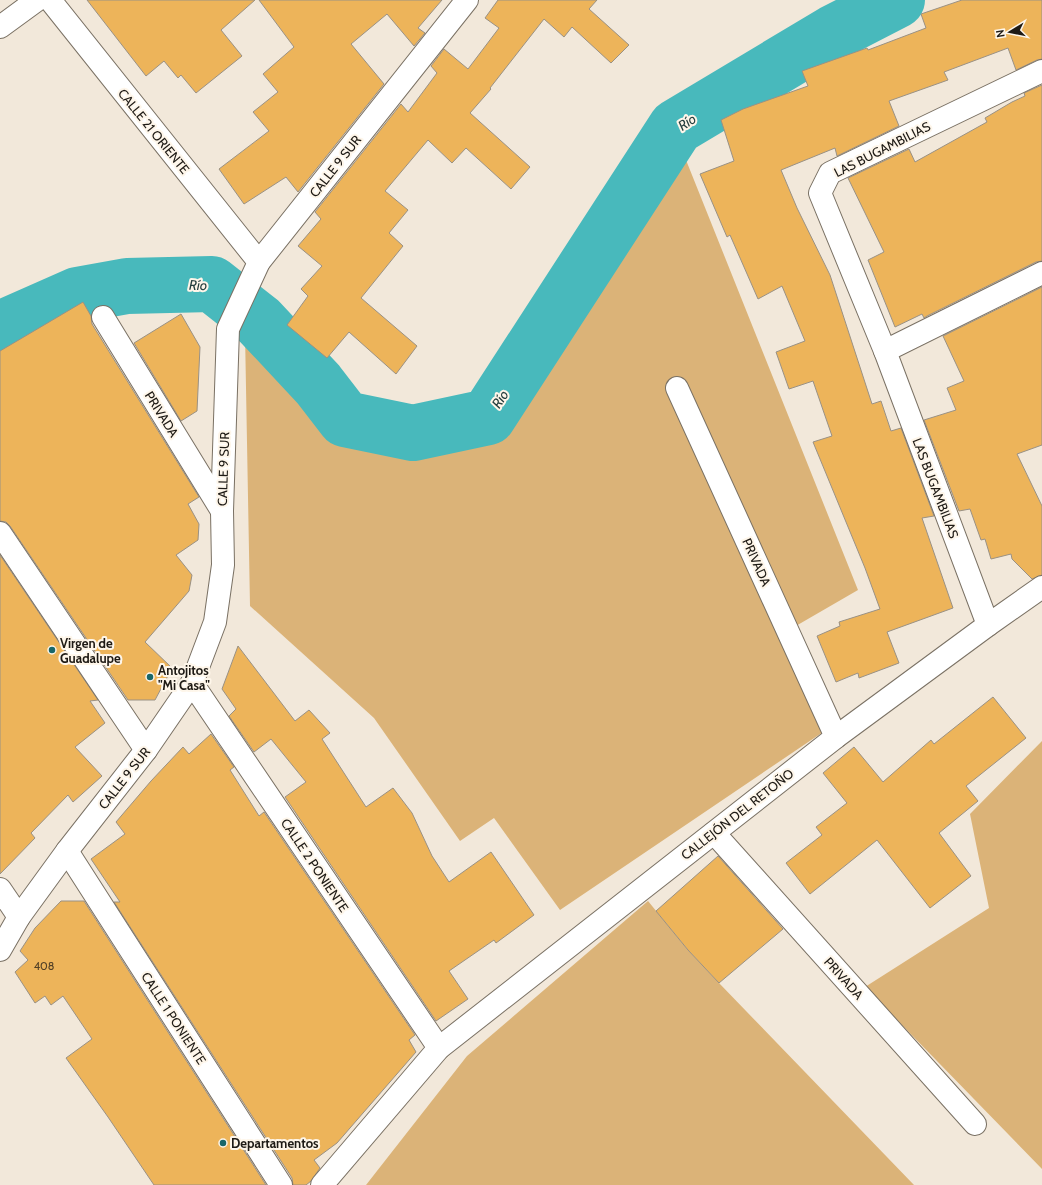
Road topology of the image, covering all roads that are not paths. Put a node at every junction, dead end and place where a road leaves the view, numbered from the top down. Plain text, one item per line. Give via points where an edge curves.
1 (38, 0) edge
2 (50, 0) edge
3 (467, 0) edge
4 (0, 27) edge
5 (1042, 71) edge
6 (259, 262) junction
7 (1042, 273) edge
8 (103, 317) dead end
9 (885, 351) junction
10 (677, 388) dead end
11 (222, 511) junction
12 (0, 533) edge
13 (1042, 588) edge
14 (988, 625) junction
15 (192, 682) junction
16 (836, 737) junction
17 (146, 750) junction
18 (714, 833) junction
19 (67, 851) junction
20 (0, 889) edge
21 (19, 917) junction
22 (0, 950) edge
23 (438, 1048) junction
24 (975, 1124) dead end
25 (281, 1185) edge
26 (322, 1185) edge

1 - 4 street
2 - 6 street, CALLE 21 ORIENTE
3 - 6 street, CALLE 9 SUR
5 - 9 street, LAS BUGAMBILIAS via 830,173 820,193
6 - 11 street, CALLE 9 SUR via 228,329
7 - 9 street
8 - 11 street, PRIVADA
9 - 14 street, LAS BUGAMBILIAS
10 - 16 street, PRIVADA
11 - 15 street, CALLE 9 SUR via 223,565 215,622
12 - 17 street
13 - 14 street, CALLEJÓN DEL RETOÑO
14 - 16 street, CALLEJÓN DEL RETOÑO
15 - 17 street, CALLE 9 SUR
15 - 23 street, CALLE 2 PONIENTE
16 - 18 street, CALLEJÓN DEL RETOÑO
17 - 19 street, CALLE 9 SUR
18 - 23 street, CALLEJÓN DEL RETOÑO
18 - 24 street, PRIVADA
19 - 21 street, CALLE 9 SUR
19 - 25 street, CALLE 1 PONIENTE
20 - 21 street
21 - 22 street, CALLE 9 SUR
23 - 26 street, CALLEJÓN DEL RETOÑO

